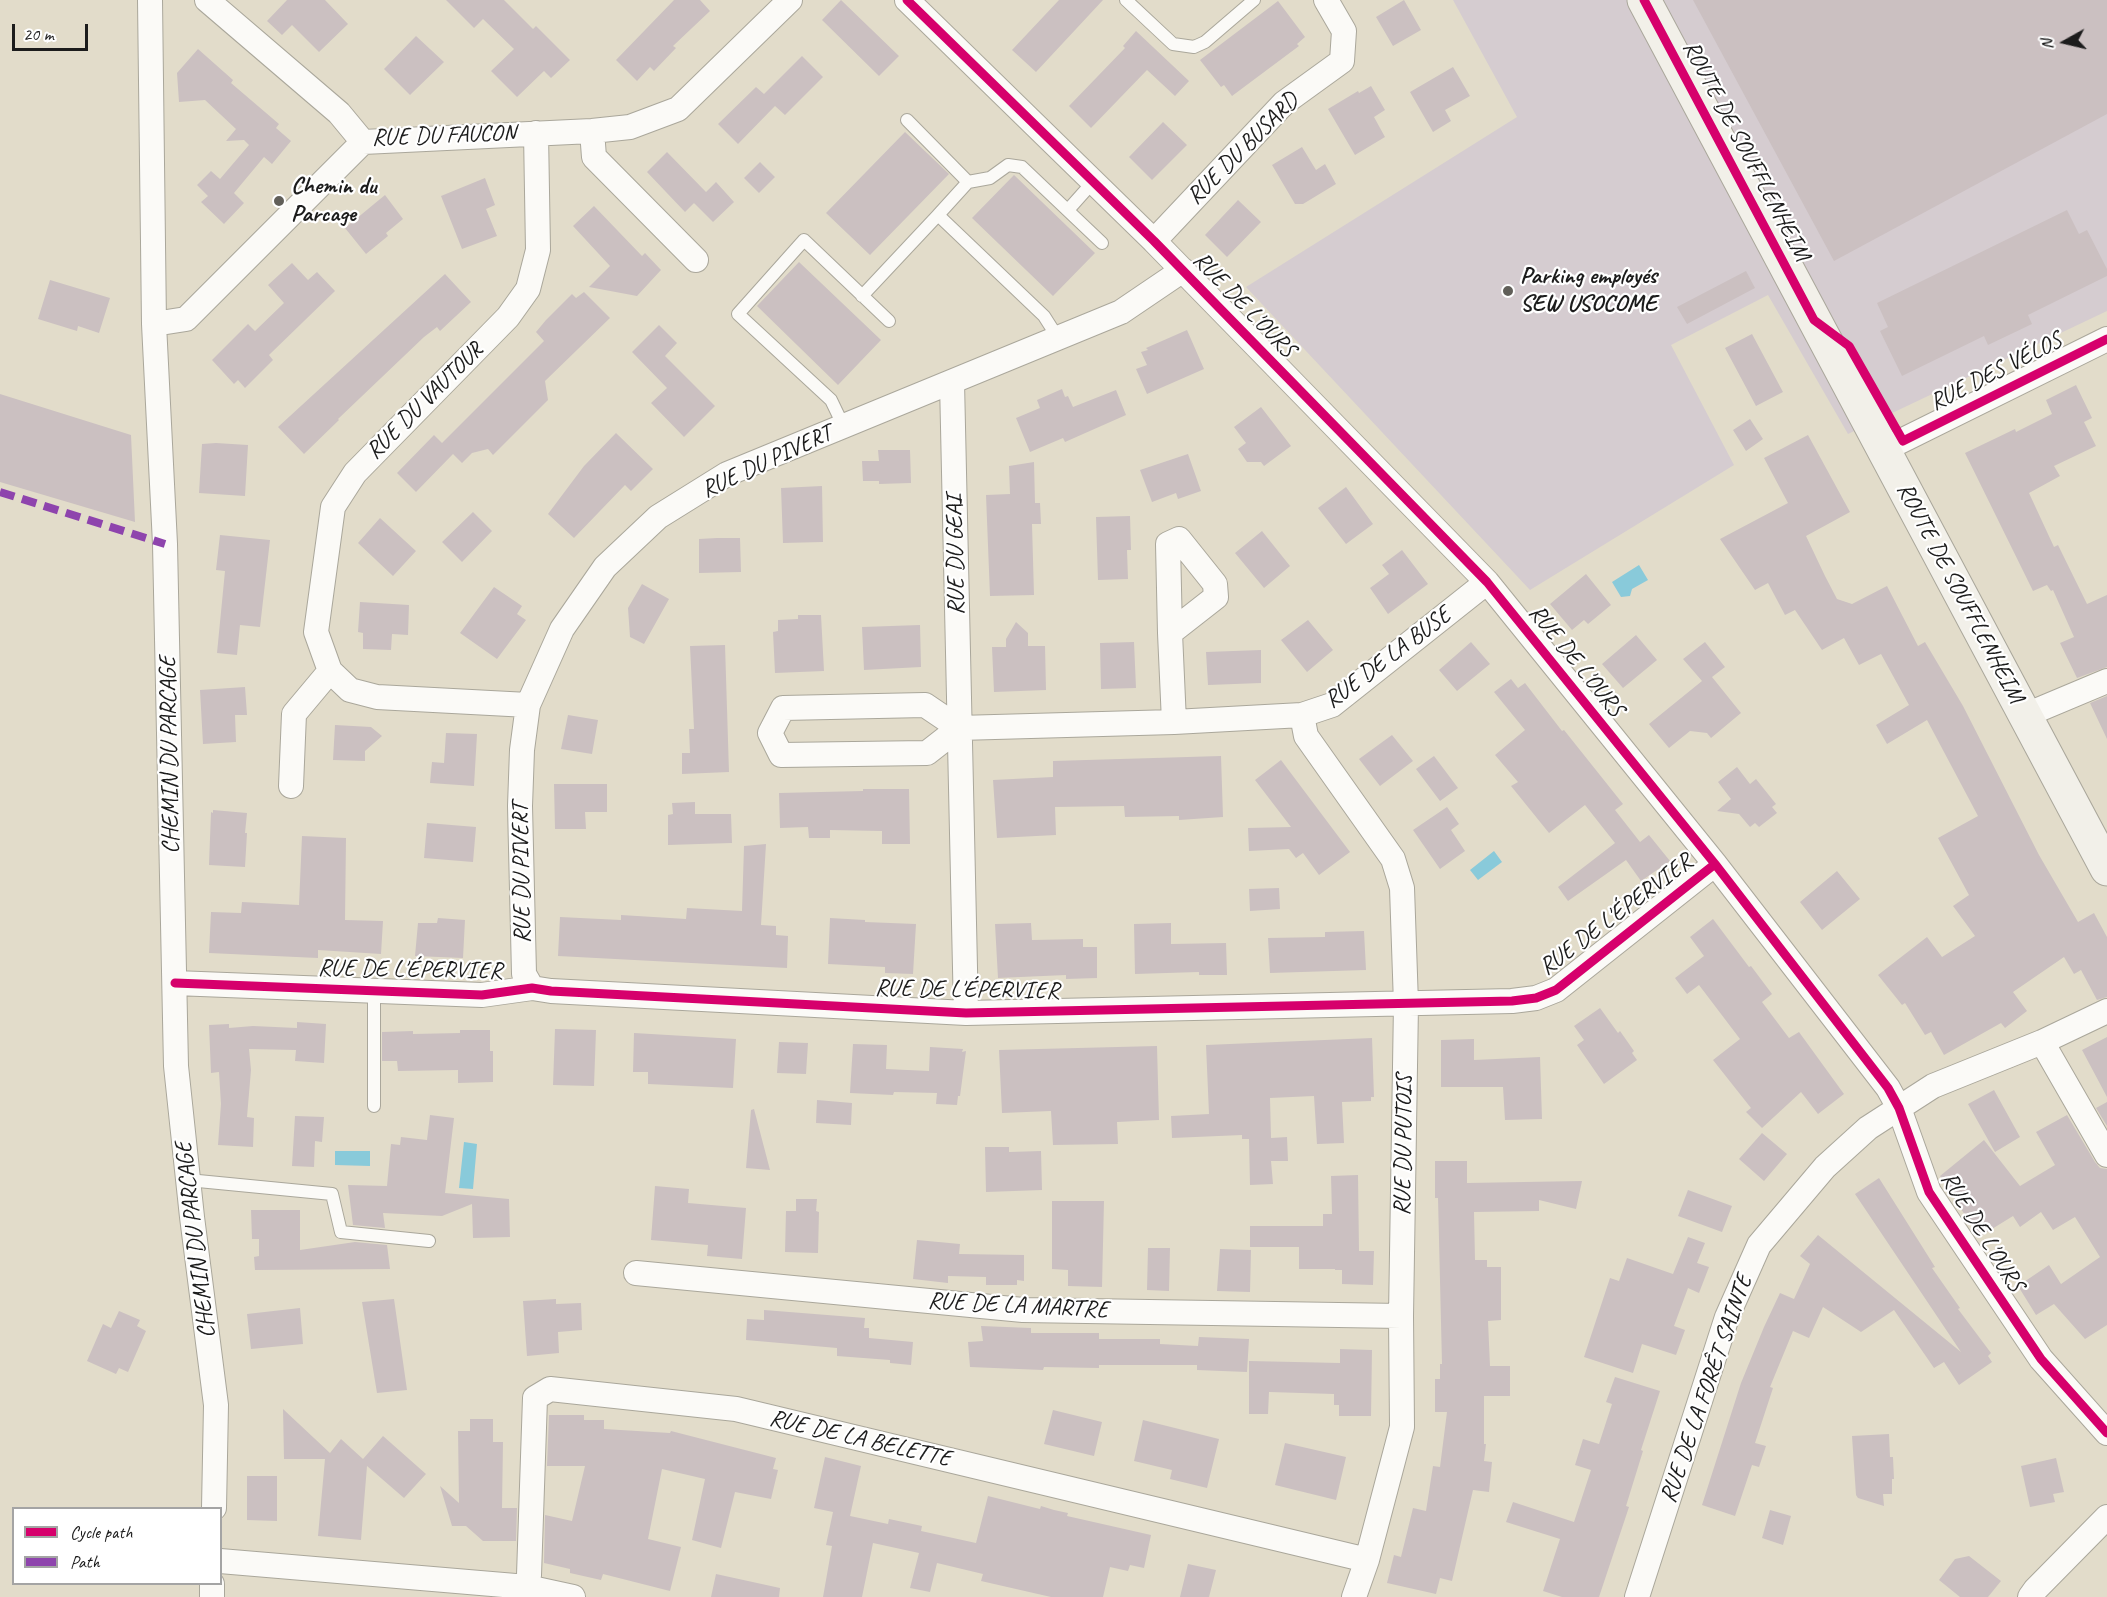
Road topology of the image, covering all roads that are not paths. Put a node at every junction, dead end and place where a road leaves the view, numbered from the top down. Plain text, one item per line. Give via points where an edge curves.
1 (150, 0) edge
2 (207, 0) edge
3 (790, 0) edge
4 (907, 0) edge
5 (1126, 0) edge
6 (1254, 0) edge
7 (1326, 0) edge
8 (1644, 0) edge
9 (906, 120) dead end
10 (592, 131) junction
11 (536, 133) junction
12 (363, 142) junction
13 (968, 182) junction
14 (1093, 182) junction
15 (1068, 210) junction
16 (938, 215) junction
17 (1154, 241) junction
18 (1102, 243) dead end
19 (696, 260) dead end
20 (1183, 270) junction
21 (862, 296) junction
22 (889, 321) dead end
23 (154, 324) junction
24 (1058, 338) junction
25 (2107, 339) edge
26 (952, 382) junction
27 (844, 427) junction
28 (1884, 450) junction
29 (1487, 582) junction
30 (1170, 633) dead end
31 (330, 671) junction
32 (2107, 681) edge
33 (528, 705) junction
34 (1302, 715) junction
35 (2026, 715) junction
36 (1174, 722) junction
37 (959, 728) junction
38 (291, 786) dead end
39 (2104, 856) edge
40 (1715, 864) junction
41 (175, 983) junction
42 (532, 988) junction
43 (374, 990) junction
44 (1406, 1004) junction
45 (2107, 1011) edge
46 (966, 1013) junction
47 (2042, 1042) junction
48 (374, 1106) dead end
49 (1899, 1108) junction
50 (2107, 1155) edge
51 (188, 1180) junction
52 (429, 1241) dead end
53 (636, 1273) dead end
54 (1401, 1317) junction
55 (2107, 1433) edge
56 (214, 1507) edge
57 (2107, 1517) edge
58 (1367, 1560) junction
59 (222, 1561) edge
60 (527, 1587) junction
61 (573, 1597) edge
62 (1354, 1597) edge
63 (1637, 1597) edge
64 (2030, 1597) edge

1 - 23 street, CHEMIN DU PARCAGE
2 - 12 street, RUE DU FAUCON via 339,113
3 - 10 street, RUE DU FAUCON via 678,109 630,127
4 - 14 street, RUE DE L'OURS
5 - 6 lane via 1173,44 1194,47
7 - 17 street, RUE DU BUSARD via 1344,31 1342,61 1284,103
8 - 28 main road, ROUTE DE SOUFFLENHEIM
9 - 13 lane
10 - 11 street, RUE DU FAUCON
10 - 19 street via 594,157
11 - 12 street, RUE DU FAUCON
11 - 31 street, RUE DU VAUTOUR via 538,250 528,289 508,316 355,473 333,507 316,632
12 - 23 street via 186,320
13 - 15 lane via 990,178 1008,165 1022,167
13 - 16 lane
14 - 15 lane
14 - 17 street, RUE DE L'OURS
15 - 18 lane
16 - 21 lane
16 - 24 lane via 1044,315
17 - 20 street, RUE DE L'OURS
20 - 24 street, RUE DU PIVERT via 1121,312
20 - 29 street, RUE DE L'OURS
21 - 22 lane
21 - 27 lane via 804,240 738,314 831,400
23 - 41 street, CHEMIN DU PARCAGE via 165,544
24 - 26 street, RUE DU PIVERT
25 - 28 street, RUE DES VÉLOS
26 - 27 street, RUE DU PIVERT
26 - 37 street, RUE DU GEAI
27 - 33 street, RUE DU PIVERT via 727,474 658,517 605,567 562,629
28 - 35 main road, ROUTE DE SOUFFLENHEIM
29 - 34 street, RUE DE LA BUSE via 1332,705
29 - 40 street, RUE DE L'OURS
30 - 36 street
31 - 33 street, RUE DU VAUTOUR via 350,690 377,697
31 - 38 street via 294,714
32 - 35 street
33 - 42 street, RUE DU PIVERT via 520,806 524,974
34 - 36 street, RUE DE LA BUSE
34 - 44 street, RUE DU PUTOIS via 1305,736 1393,859 1402,888
35 - 39 main road, ROUTE DE SOUFFLENHEIM
36 - 37 street, RUE DE LA BUSE
37 - 37 street via 925,705 783,708 770,733 781,755 927,753
37 - 46 street, RUE DU GEAI
40 - 44 street, RUE DE L'ÉPERVIER via 1556,990 1512,1001
40 - 49 street, RUE DE L'OURS
41 - 43 street, RUE DE L'ÉPERVIER
41 - 51 street, CHEMIN DU PARCAGE via 176,1066
42 - 43 street, RUE DE L'ÉPERVIER via 482,995
42 - 46 street, RUE DE L'ÉPERVIER
43 - 48 lane
44 - 46 street, RUE DE L'ÉPERVIER
44 - 54 street, RUE DU PUTOIS
45 - 47 street, RUE DE LA FORÊT SAINTE
47 - 49 street, RUE DE LA FORÊT SAINTE via 1933,1086
47 - 50 street
49 - 55 street, RUE DE L'OURS via 1929,1191 2041,1359
49 - 63 street, RUE DE LA FORÊT SAINTE via 1868,1128 1825,1167 1759,1245 1727,1317
51 - 52 lane via 332,1194 340,1232
51 - 56 street, CHEMIN DU PARCAGE via 216,1405
53 - 54 street, RUE DE LA MARTRE via 1023,1310
54 - 58 street, RUE DU PUTOIS via 1402,1427
57 - 64 street
58 - 60 street, RUE DE LA BELETTE via 736,1409 550,1389 535,1398
58 - 62 street, RUE DU PUTOIS
59 - 60 street
60 - 61 street

